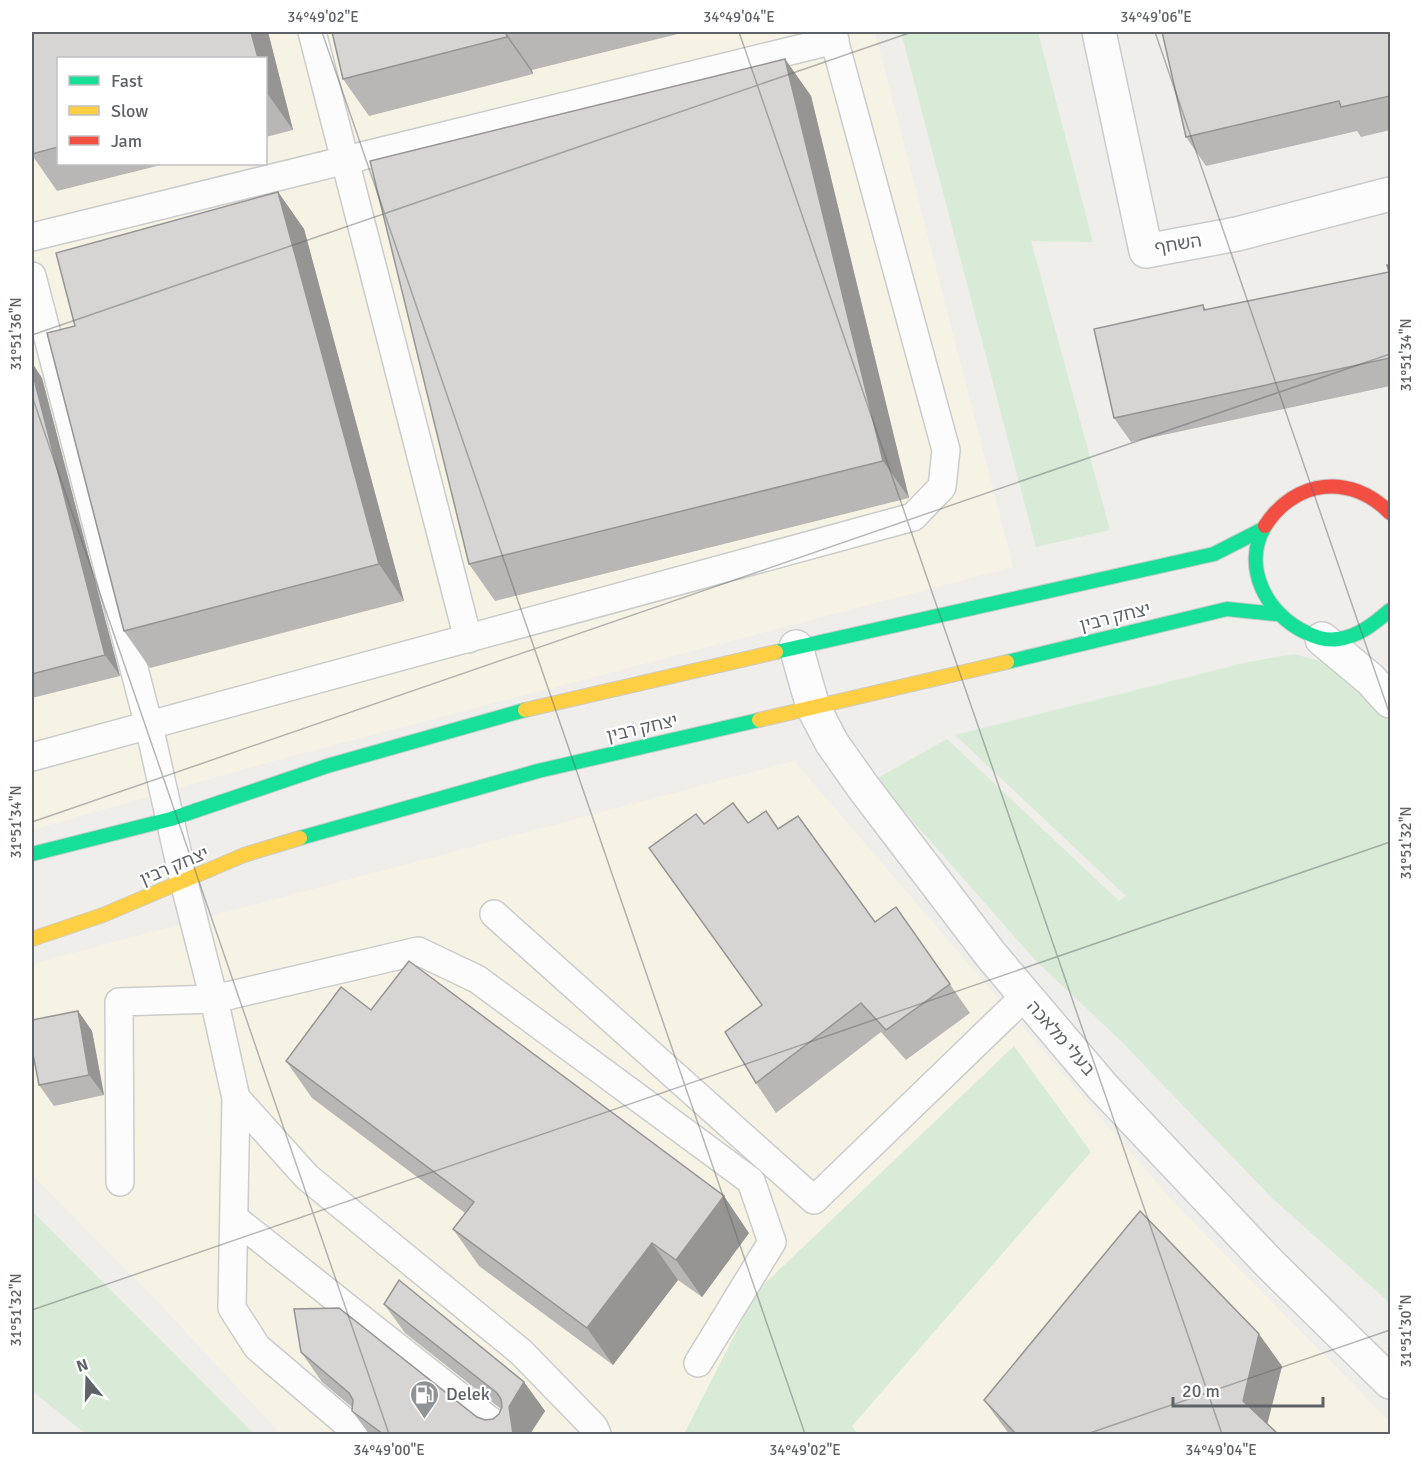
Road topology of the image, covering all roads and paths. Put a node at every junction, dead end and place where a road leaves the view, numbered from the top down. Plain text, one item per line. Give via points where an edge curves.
1 (312, 32) edge
2 (1099, 32) edge
3 (834, 36) edge
4 (345, 161) junction
5 (1390, 194) edge
6 (32, 237) edge
7 (32, 276) edge
8 (1373, 497) junction
9 (1390, 497) edge
10 (1390, 513) edge
11 (1263, 530) junction
12 (1390, 610) edge
13 (1276, 614) junction
14 (468, 639) junction
15 (1322, 639) junction
16 (796, 647) junction
17 (1390, 701) edge
18 (813, 707) junction
19 (149, 726) junction
20 (32, 758) edge
21 (171, 819) junction
22 (32, 854) edge
23 (184, 882) junction
24 (494, 914) dead end
25 (32, 939) edge
26 (1025, 996) junction
27 (214, 999) junction
28 (236, 1098) junction
29 (120, 1182) dead end
30 (234, 1218) junction
31 (698, 1364) dead end
32 (1390, 1382) edge
33 (359, 1434) edge
34 (507, 1434) edge
35 (597, 1434) edge

1 - 4 lane
2 - 5 street, השחף via 1146,251 1237,234
3 - 4 lane
3 - 14 lane via 946,450 942,487 913,518
4 - 6 lane
4 - 14 lane
7 - 19 lane
8 - 9 street
8 - 10 street
8 - 11 street via 1352,488 1329,486 1308,490 1287,501
11 - 13 street via 1256,567 1262,592
11 - 16 street via 1214,554
12 - 15 street via 1371,628 1344,638
13 - 15 street via 1289,625
13 - 18 street, יצחק רבין via 1227,609
14 - 19 lane
15 - 17 street
16 - 18 street, בעלי מלאכה
16 - 21 street via 523,710 327,766
18 - 23 street, יצחק רבין via 503,780 244,855
18 - 26 street, בעלי מלאכה via 862,787
19 - 20 lane
19 - 21 lane
21 - 22 street
21 - 23 lane
23 - 25 street, יצחק רבין
23 - 27 lane
24 - 26 lane via 814,1200
26 - 32 street, בעלי מלאכה via 1102,1086 1237,1229
27 - 28 lane
27 - 29 lane via 119,1002
27 - 31 lane via 418,951 477,979 751,1181 772,1242
28 - 30 lane
28 - 35 lane via 308,1177 521,1352
30 - 33 lane via 232,1308 257,1347
30 - 34 lane

